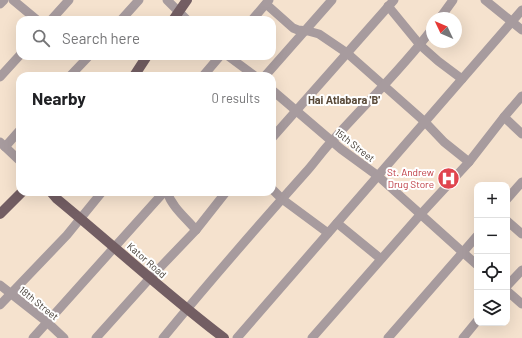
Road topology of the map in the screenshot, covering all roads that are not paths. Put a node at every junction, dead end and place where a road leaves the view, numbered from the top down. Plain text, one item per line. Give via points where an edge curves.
1 (4, 0) edge
2 (12, 0) edge
3 (69, 0) edge
4 (139, 0) edge
5 (167, 0) edge
6 (187, 0) edge
7 (332, 0) edge
8 (454, 0) edge
9 (485, 0) edge
10 (267, 2) edge
11 (391, 3) edge
12 (0, 4) edge
13 (522, 10) edge
14 (445, 12) edge
15 (31, 16) edge
16 (55, 16) edge
17 (125, 16) edge
18 (176, 16) edge
19 (255, 16) edge
20 (512, 22) junction
21 (522, 30) edge
22 (304, 31) junction
23 (426, 37) edge
24 (420, 45) junction
25 (347, 54) junction
26 (16, 59) edge
27 (84, 60) edge
28 (144, 60) edge
29 (217, 60) edge
30 (233, 60) edge
31 (74, 72) edge
32 (137, 72) edge
33 (206, 72) edge
34 (250, 72) edge
35 (268, 72) edge
36 (0, 77) edge
37 (462, 79) junction
38 (384, 86) junction
39 (276, 94) edge
40 (522, 96) edge
41 (296, 111) junction
42 (504, 117) junction
43 (425, 122) junction
44 (16, 133) edge
45 (276, 134) edge
46 (522, 134) edge
47 (331, 141) junction
48 (2, 144) edge
49 (16, 157) edge
50 (469, 162) junction
51 (378, 176) junction
52 (522, 182) edge
53 (276, 193) edge
54 (18, 196) edge
55 (55, 196) edge
56 (99, 196) edge
57 (160, 196) edge
58 (168, 196) edge
59 (223, 196) edge
60 (510, 196) edge
61 (282, 199) junction
62 (0, 214) edge
63 (420, 215) junction
64 (81, 218) junction
65 (337, 223) junction
66 (510, 224) edge
67 (196, 230) junction
68 (328, 233) junction
69 (522, 234) edge
70 (474, 239) edge
71 (114, 248) junction
72 (463, 252) junction
73 (381, 259) junction
74 (474, 262) edge
75 (522, 270) edge
76 (150, 278) junction
77 (510, 283) edge
78 (0, 284) edge
79 (10, 293) junction
80 (510, 294) edge
81 (522, 304) edge
82 (0, 305) edge
83 (187, 309) junction
84 (47, 322) junction
85 (474, 325) edge
86 (33, 338) edge
87 (64, 338) edge
88 (96, 338) edge
89 (163, 338) edge
90 (224, 338) edge
91 (237, 338) edge
92 (312, 338) edge
93 (388, 338) edge
94 (463, 338) edge

1 - 12 street
2 - 15 street
3 - 16 street
4 - 17 street
5 - 18 street
6 - 18 main road
7 - 22 street
8 - 14 street
9 - 20 street
10 - 19 street
10 - 22 street via 293,28
11 - 24 street
11 - 25 street
13 - 20 street
20 - 21 street
20 - 37 street
22 - 25 street via 319,34
22 - 35 street
23 - 24 street
24 - 37 street
24 - 38 street
25 - 38 street
25 - 41 street
26 - 36 street
27 - 31 street
28 - 32 main road
29 - 33 street
30 - 34 street
37 - 43 street
38 - 43 street
38 - 47 street
39 - 41 street, 15th Street
40 - 42 street
41 - 45 street
41 - 47 street, 15th Street
42 - 46 street
42 - 50 street
43 - 50 street via 444,142
43 - 51 street
44 - 48 street
47 - 51 street, 15th Street
47 - 61 street
48 - 49 street
50 - 63 street
51 - 63 street, 15th Street
51 - 65 street
52 - 60 street
53 - 61 street
54 - 62 main road
55 - 64 main road, Kator Road
56 - 64 street
57 - 71 street
58 - 67 street
59 - 67 street
61 - 68 street
61 - 83 street
63 - 72 street, 15th Street
63 - 73 street
64 - 71 main road, Kator Road
64 - 79 street
65 - 68 street
65 - 73 street
66 - 69 street
67 - 76 street
68 - 91 street
70 - 72 street
71 - 76 main road, Kator Road
71 - 84 street
72 - 74 street, 15th Street
72 - 93 street
73 - 92 street
75 - 77 street
76 - 83 main road, Kator Road
76 - 88 street
78 - 79 street, 18th Street
79 - 82 street
79 - 84 street, 18th Street
80 - 81 street
83 - 89 street
83 - 90 main road, Kator Road
84 - 86 street
84 - 87 street, 18th Street
85 - 94 street

